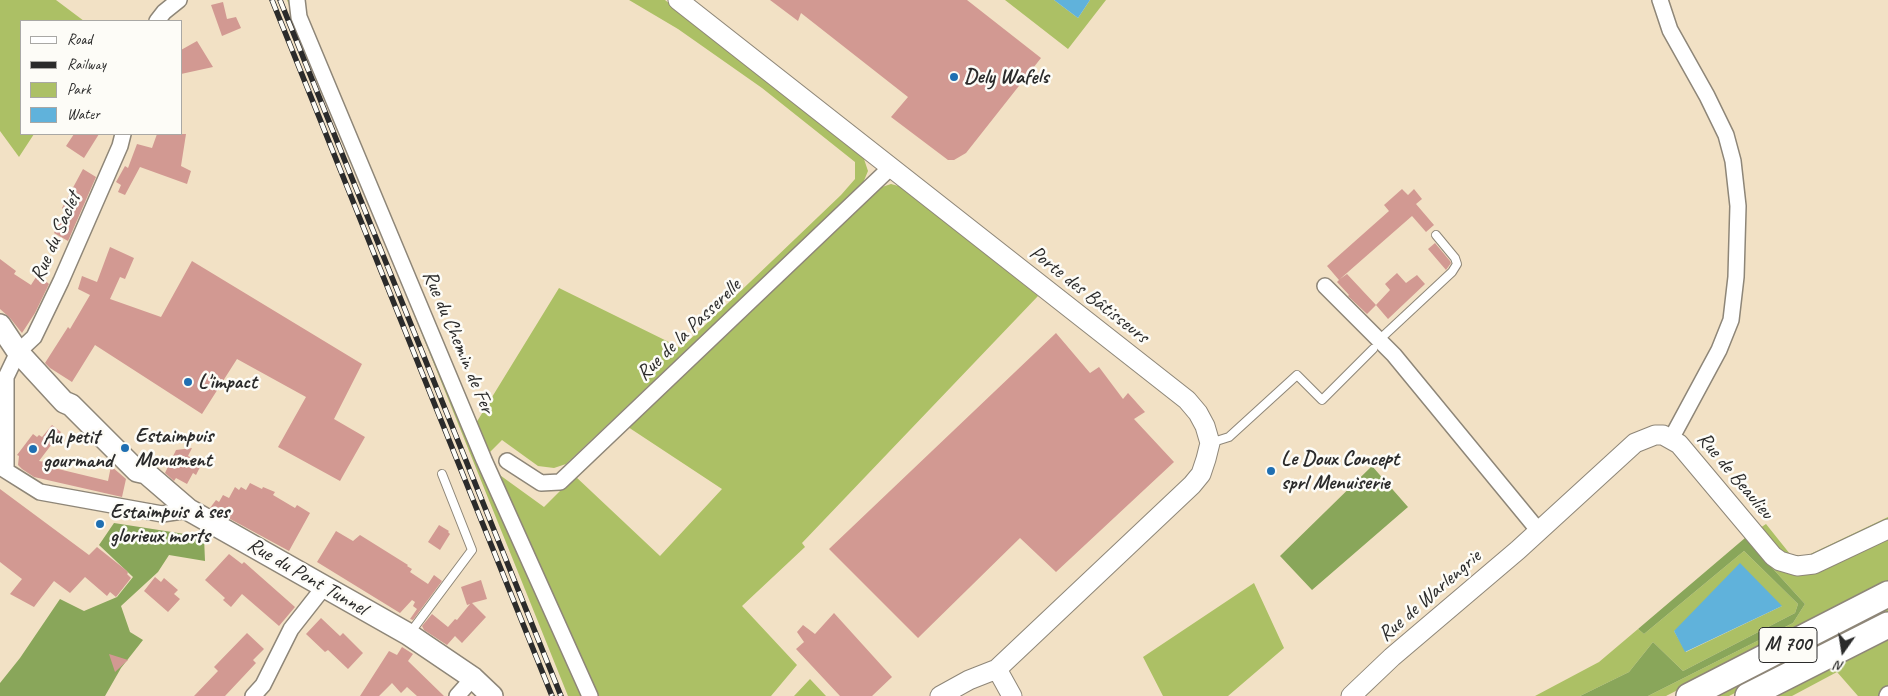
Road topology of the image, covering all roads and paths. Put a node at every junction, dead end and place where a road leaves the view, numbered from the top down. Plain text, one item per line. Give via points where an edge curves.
1 (179, 0) edge
2 (298, 0) edge
3 (678, 0) edge
4 (1660, 0) edge
5 (158, 20) edge
6 (123, 135) edge
7 (890, 168) junction
8 (1436, 235) dead end
9 (1325, 286) dead end
10 (0, 325) edge
11 (1376, 345) junction
12 (18, 352) junction
13 (1671, 438) junction
14 (1210, 443) junction
15 (507, 461) dead end
16 (3, 468) edge
17 (442, 474) dead end
18 (189, 510) junction
19 (1888, 529) edge
20 (1538, 530) junction
21 (324, 587) junction
22 (1888, 594) edge
23 (1888, 625) edge
24 (408, 634) junction
25 (997, 669) junction
26 (473, 678) junction
27 (253, 696) edge
28 (457, 696) edge
29 (492, 696) edge
30 (590, 696) edge
31 (940, 696) edge
32 (1012, 696) edge
33 (1351, 696) edge
34 (1689, 696) edge
35 (1748, 696) edge

1 - 5 street
2 - 30 street, Rue du Chemin de Fer via 299,17 484,460
3 - 7 street, Porte des Bâtisseurs
4 - 13 street via 1670,30 1726,135 1733,161 1738,206 1736,277 1730,320 1719,350
6 - 12 street, Rue du Saclet via 61,281 34,337
7 - 14 street, Porte des Bâtisseurs via 1186,400 1198,413
7 - 15 street, Rue de la Passerelle via 560,482 541,483
8 - 11 lane via 1457,264
9 - 11 street
10 - 12 main road, Rue du Pont Tunnel
11 - 14 lane via 1322,400 1297,375 1229,437
11 - 20 street via 1410,374
12 - 16 street, Rue du Saclet via 6,377
12 - 18 main road, Rue du Pont Tunnel via 64,402 71,405 137,470
13 - 19 street, Rue de Beaulieu via 1780,561 1797,566 1814,564
13 - 20 street, Rue de Beaulieu via 1655,435 1636,443
14 - 25 street via 1201,474 1192,485
16 - 18 street via 40,492 162,514
17 - 24 lane via 472,550
18 - 21 main road, Rue du Pont Tunnel
20 - 33 street, Rue de Warlengrie
21 - 24 main road, Rue du Pont Tunnel
21 - 27 street via 291,629 263,685
22 - 34 highway, M 700
23 - 35 highway, M 700
24 - 26 main road, Rue du Pont Tunnel
25 - 31 street
25 - 32 street
26 - 28 street
26 - 29 main road, Rue du Pont Tunnel

